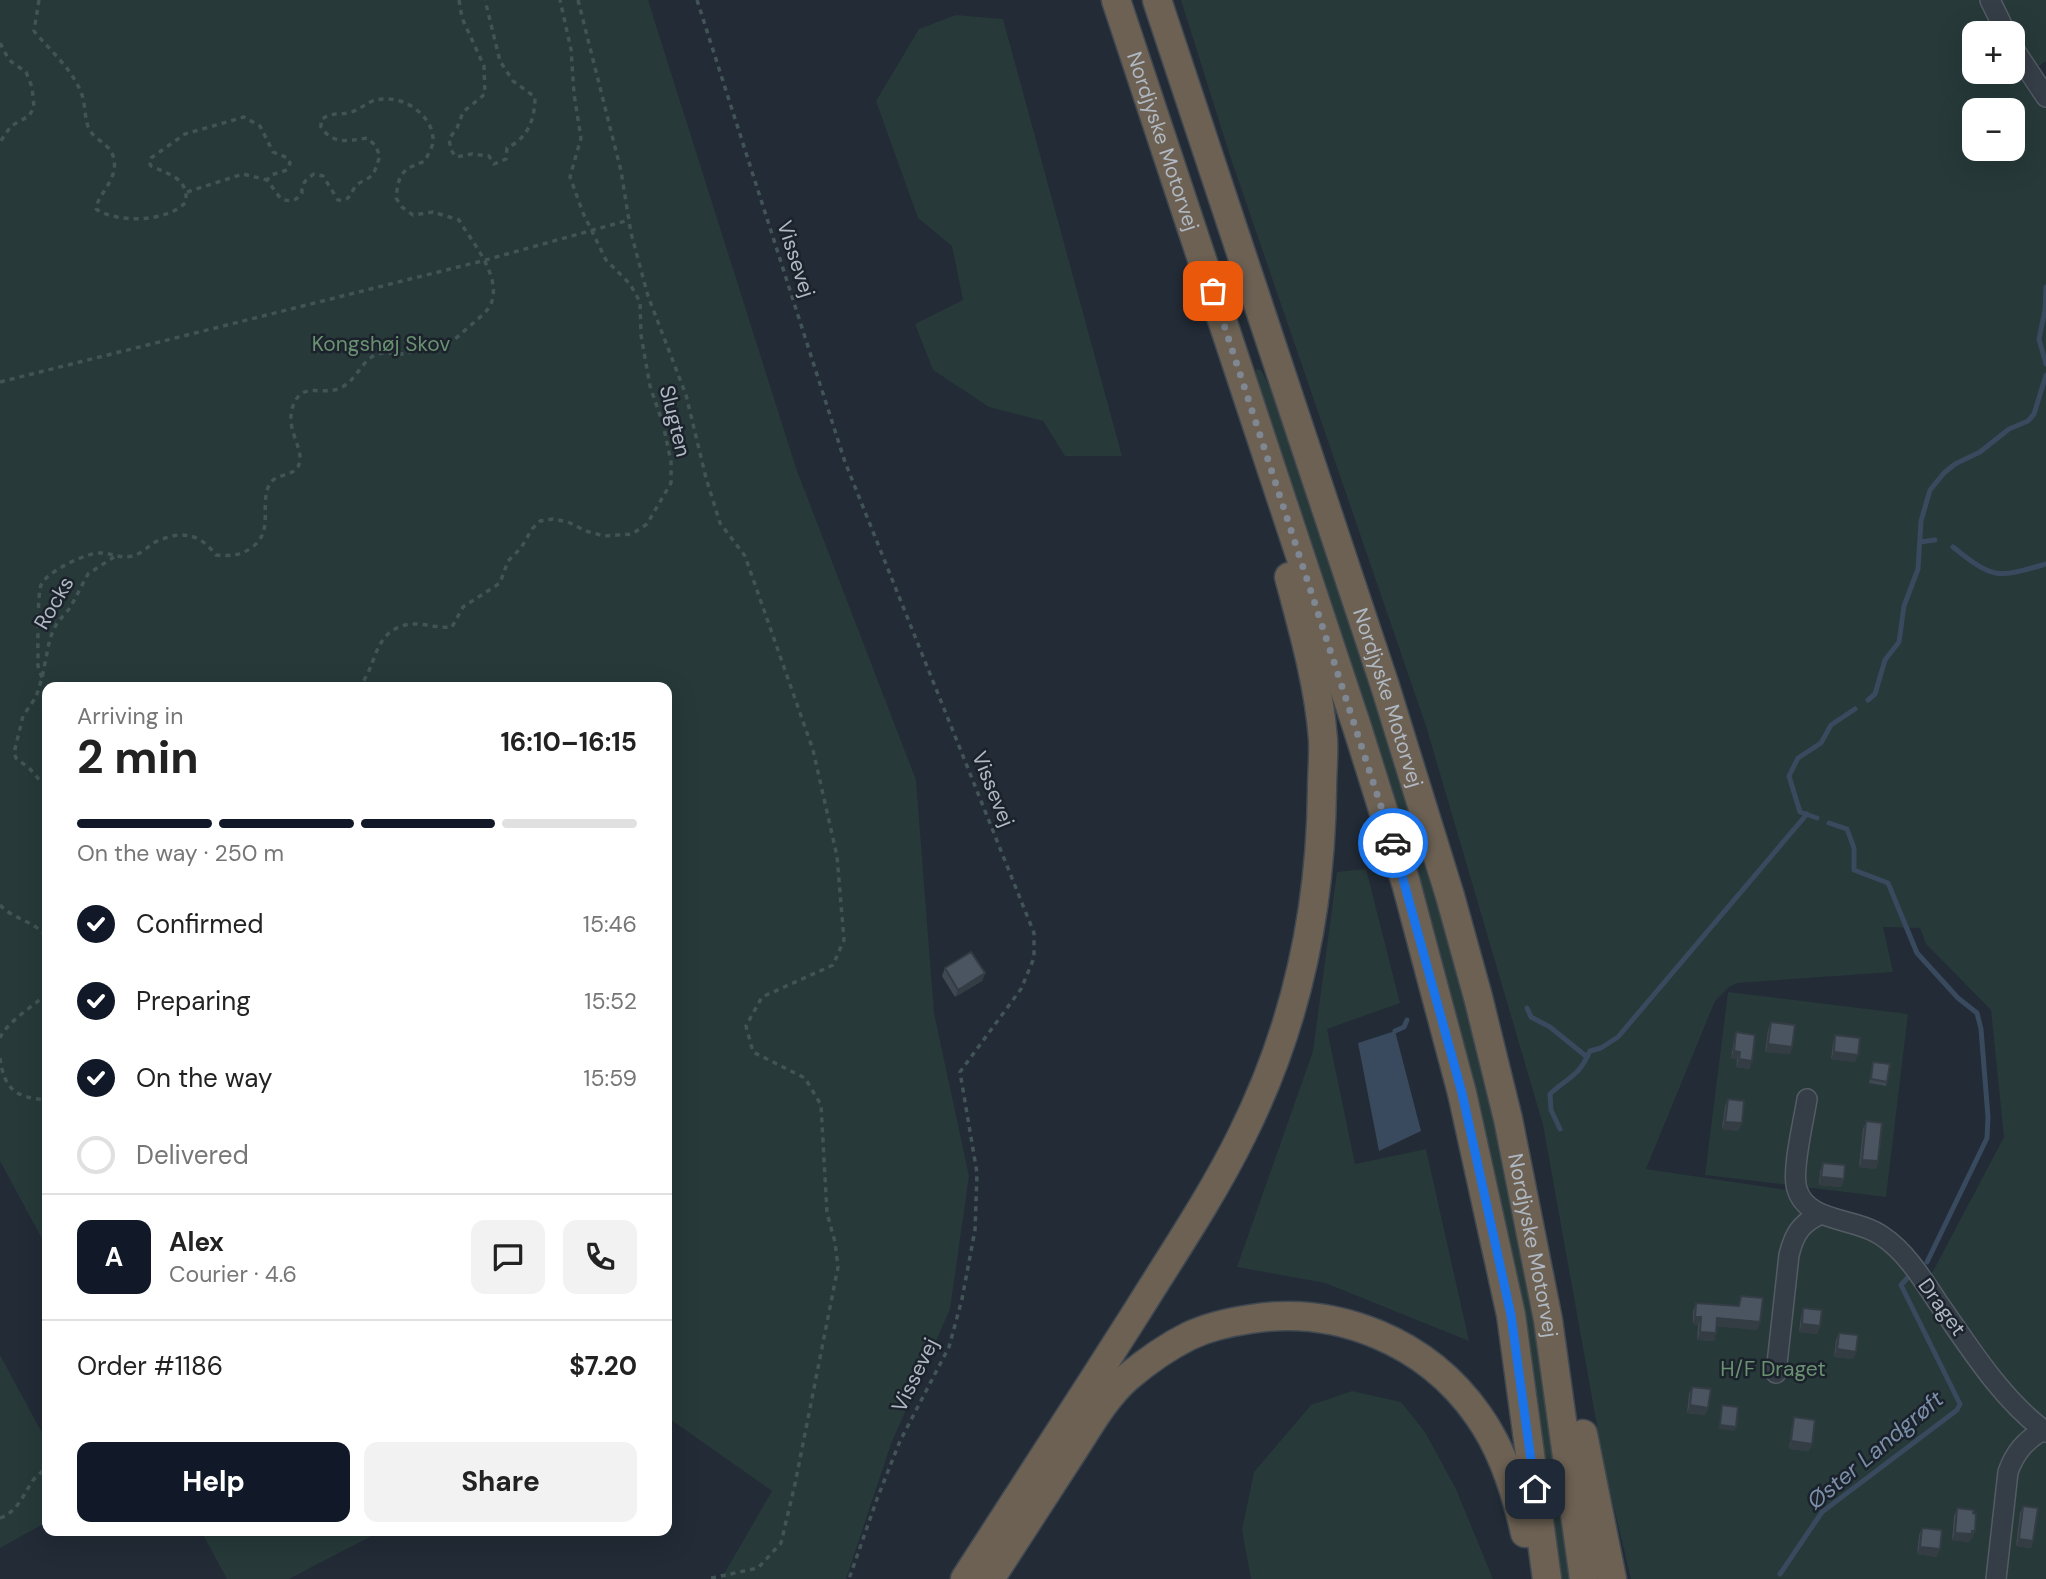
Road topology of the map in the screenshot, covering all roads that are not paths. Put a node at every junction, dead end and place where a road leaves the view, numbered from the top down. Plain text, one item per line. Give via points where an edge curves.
1 (1116, 0) edge
2 (1157, 0) edge
3 (1990, 0) edge
4 (2000, 21) edge
5 (2025, 62) edge
6 (2042, 84) edge
7 (1205, 267) junction
8 (1478, 996) junction
9 (1807, 1099) dead end
10 (1819, 1215) junction
11 (1776, 1373) dead end
12 (2045, 1431) edge
13 (965, 1579) edge
14 (990, 1579) edge
15 (1531, 1579) edge
16 (1547, 1579) edge
17 (1584, 1579) edge
18 (1612, 1579) edge
19 (1996, 1579) edge

1 - 7 highway, Nordjyske Motorvej
2 - 8 highway, Nordjyske Motorvej via 1381,673
3 - 4 street
5 - 6 street
7 - 13 highway via 1300,616 1317,696 1323,739 1322,834 1309,938 1274,1059 1214,1187
7 - 16 highway, Nordjyske Motorvej via 1394,844 1462,1093 1511,1315
8 - 17 highway, Nordjyske Motorvej via 1548,1320
8 - 18 highway via 1546,1235
9 - 10 street via 1795,1176 1805,1204
10 - 11 street via 1805,1222 1789,1255
10 - 12 street, Draget via 1853,1222 1882,1236 1905,1257 1990,1375
12 - 19 street, Draget via 2023,1444 2008,1472
14 - 15 highway via 1100,1410 1125,1380 1192,1335 1273,1315 1344,1322 1374,1332 1404,1347 1446,1379 1478,1413 1498,1447 1516,1494

